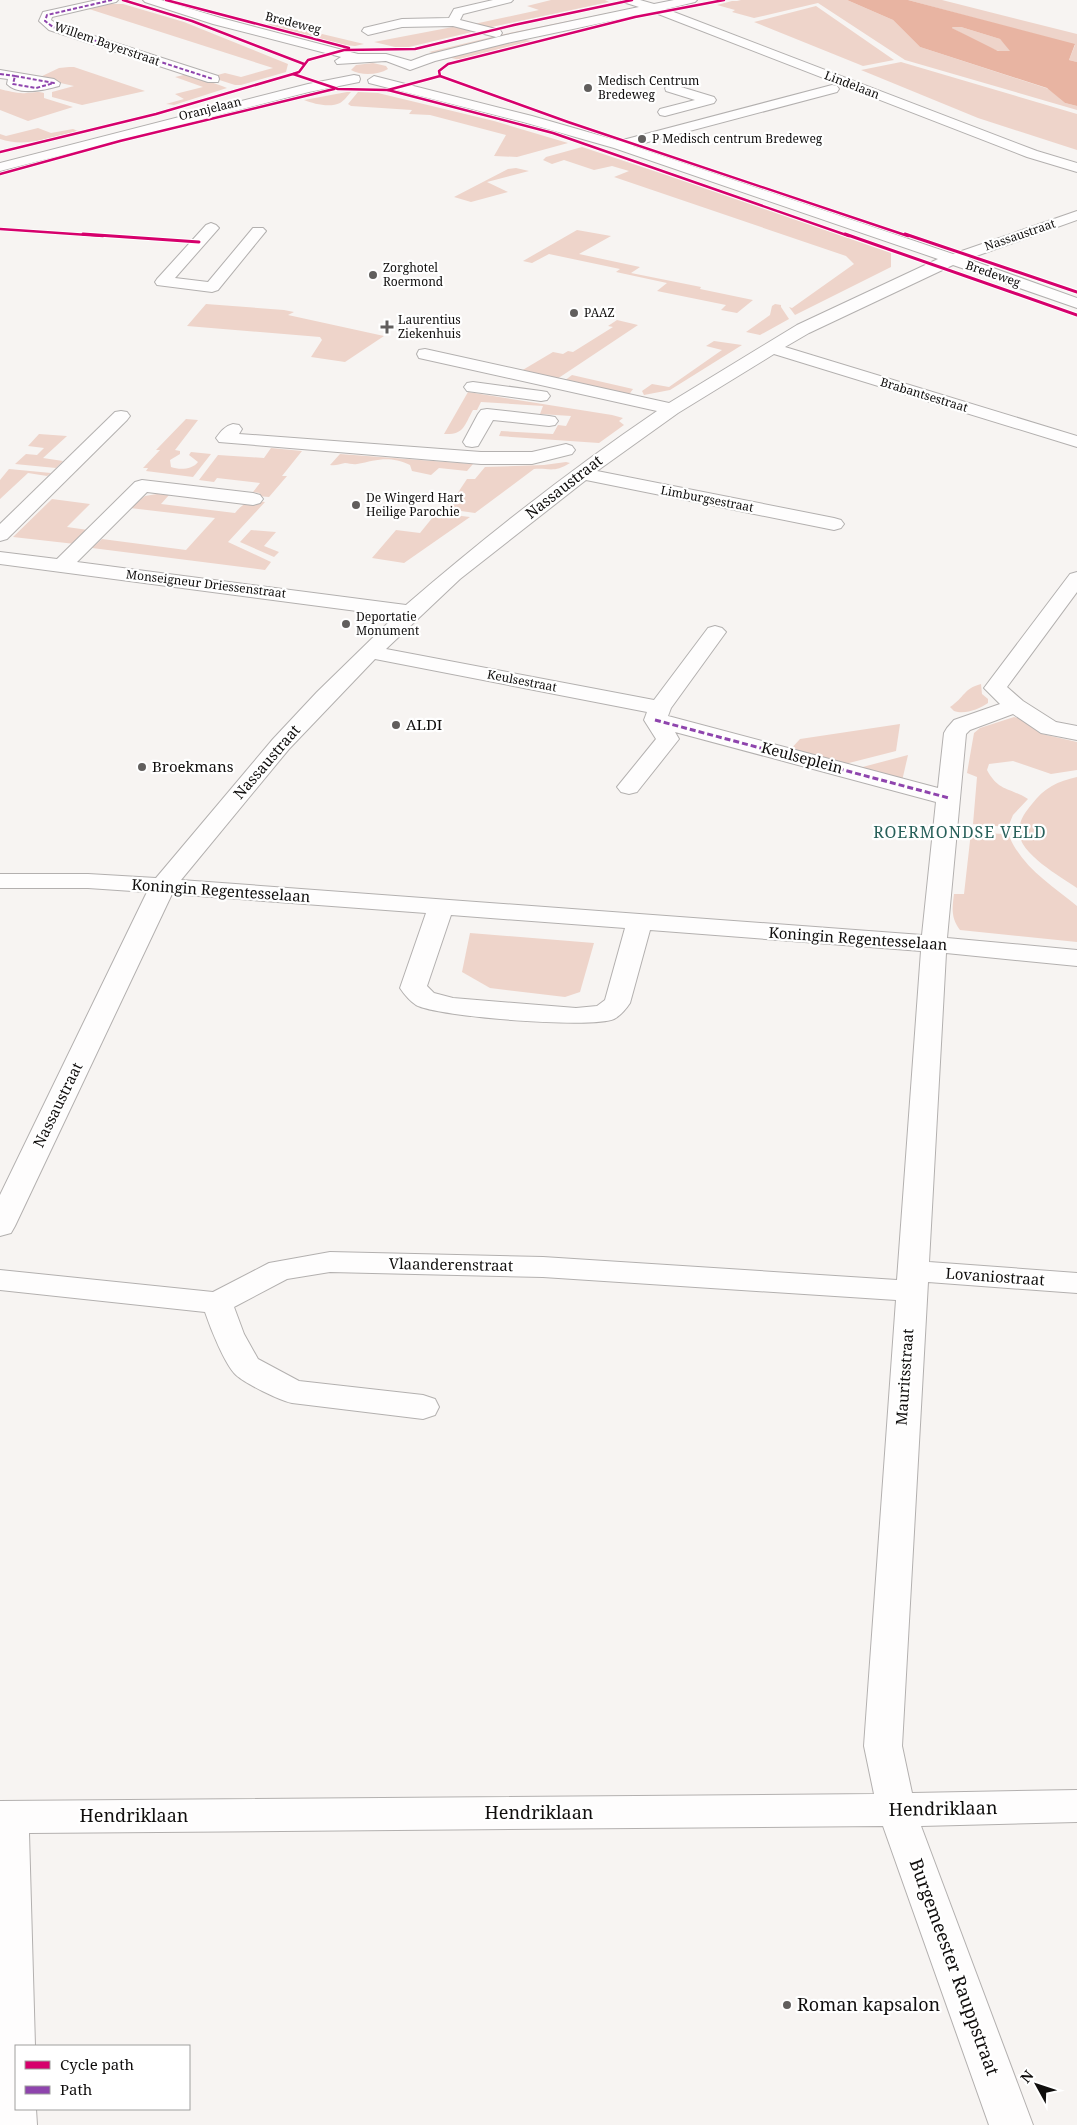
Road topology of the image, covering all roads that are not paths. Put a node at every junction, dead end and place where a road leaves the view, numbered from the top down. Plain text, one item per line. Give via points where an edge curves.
1 (112, 0) edge
2 (149, 0) edge
3 (507, 0) edge
4 (627, 0) edge
5 (690, 0) edge
6 (642, 5) junction
7 (660, 7) edge
8 (217, 21) junction
9 (453, 22) junction
10 (368, 31) dead end
11 (496, 33) junction
12 (358, 58) junction
13 (389, 58) junction
14 (330, 67) junction
15 (410, 69) junction
16 (0, 74) edge
17 (14, 76) dead end
18 (213, 79) dead end
19 (354, 79) junction
20 (374, 80) junction
21 (832, 90) dead end
22 (720, 94) dead end
23 (737, 100) dead end
24 (762, 108) junction
25 (665, 112) dead end
26 (540, 120) junction
27 (620, 145) junction
28 (0, 146) edge
29 (20, 154) junction
30 (0, 160) edge
31 (0, 167) edge
32 (1077, 168) edge
33 (1077, 215) edge
34 (211, 228) dead end
35 (258, 231) dead end
36 (952, 259) junction
37 (1077, 303) edge
38 (771, 348) junction
39 (425, 354) dead end
40 (473, 387) dead end
41 (665, 414) junction
42 (121, 416) dead end
43 (549, 420) dead end
44 (274, 427) dead end
45 (233, 429) dead end
46 (472, 442) junction
47 (1077, 442) edge
48 (566, 450) junction
49 (605, 455) junction
50 (580, 473) junction
51 (253, 499) dead end
52 (834, 524) dead end
53 (0, 535) edge
54 (0, 558) edge
55 (62, 566) junction
56 (1077, 578) edge
57 (411, 612) junction
58 (715, 632) dead end
59 (371, 652) junction
60 (1015, 706) junction
61 (658, 714) junction
62 (1077, 733) edge
63 (629, 787) dead end
64 (949, 798) junction
65 (0, 880) edge
66 (163, 886) junction
67 (441, 907) junction
68 (639, 923) junction
69 (934, 944) junction
70 (1077, 958) edge
71 (0, 1226) edge
72 (0, 1280) edge
73 (911, 1281) junction
74 (1077, 1283) edge
75 (217, 1303) junction
76 (423, 1407) dead end
77 (1077, 1806) edge
78 (896, 1810) junction
79 (4, 1817) edge
80 (15, 2125) edge
81 (1011, 2125) edge

1 - 18 street, Willem Bayerstraat via 47,15 45,21 53,27
2 - 8 street, Bredeweg
3 - 9 street via 458,12
4 - 6 street, Lindelaan
5 - 7 street
6 - 7 street, Lindelaan
6 - 11 street
7 - 15 street via 506,39 431,58
7 - 32 street, Lindelaan via 1007,144
8 - 12 street, Bredeweg
8 - 14 street, Bredeweg
9 - 10 street via 402,24
9 - 11 street
11 - 13 street
12 - 13 street
12 - 14 street, Oranjelaan
13 - 15 street, Bredeweg via 399,60
14 - 19 street, Bredeweg via 337,76
14 - 29 street, Oranjelaan via 313,78 224,104
15 - 20 street via 396,77
15 - 26 street, Bredeweg via 426,81
16 - 17 street
19 - 20 street
19 - 31 street, Oranjelaan
20 - 26 street, Bredeweg
21 - 24 street
22 - 25 street via 682,83 671,88 709,100
23 - 24 street
24 - 27 street
26 - 27 street, Bredeweg
27 - 36 street, Bredeweg
28 - 29 street
29 - 30 street, Oranjelaan
33 - 36 street, Nassaustraat
34 - 35 street via 163,282 212,287
36 - 37 street, Bredeweg
36 - 38 street, Nassaustraat via 849,306
38 - 41 street, Nassaustraat
38 - 47 street, Brabantsestraat
39 - 41 street
40 - 41 street
41 - 49 street, Nassaustraat
42 - 53 street
43 - 46 street via 487,414
44 - 46 street
45 - 48 street via 225,438 480,458 532,458
46 - 48 street
48 - 49 street
49 - 50 street, Nassaustraat
50 - 52 street, Limburgsestraat
50 - 57 street, Nassaustraat
51 - 55 street via 142,486
54 - 55 street, Monseigneur Driessenstraat
55 - 57 street, Monseigneur Driessenstraat
56 - 60 street via 995,688
57 - 59 street, Nassaustraat
58 - 61 street
59 - 61 street, Keulsestraat
59 - 66 street, Nassaustraat via 281,744
60 - 62 street via 1049,728
60 - 64 street via 962,725 955,733
61 - 63 street via 668,739
61 - 64 street, Keulseplein
64 - 69 street
65 - 66 street, Koningin Regentesselaan
66 - 67 street, Koningin Regentesselaan
66 - 71 street, Nassaustraat
67 - 68 street, Koningin Regentesselaan
67 - 68 street via 413,988 425,999 453,1006 566,1016 605,1013 617,1003
68 - 69 street, Koningin Regentesselaan
69 - 70 street, Koningin Regentesselaan
69 - 73 street, Mauritsstraat
72 - 75 street
73 - 74 street, Lovaniostraat
73 - 75 street, Vlaanderenstraat via 330,1262 280,1270
73 - 78 street, Mauritsstraat via 883,1746
75 - 76 street via 228,1334 247,1367 292,1392
77 - 78 street, Hendriklaan
78 - 79 street, Hendriklaan
78 - 81 street, Burgemeester Rauppstraat
79 - 80 street

